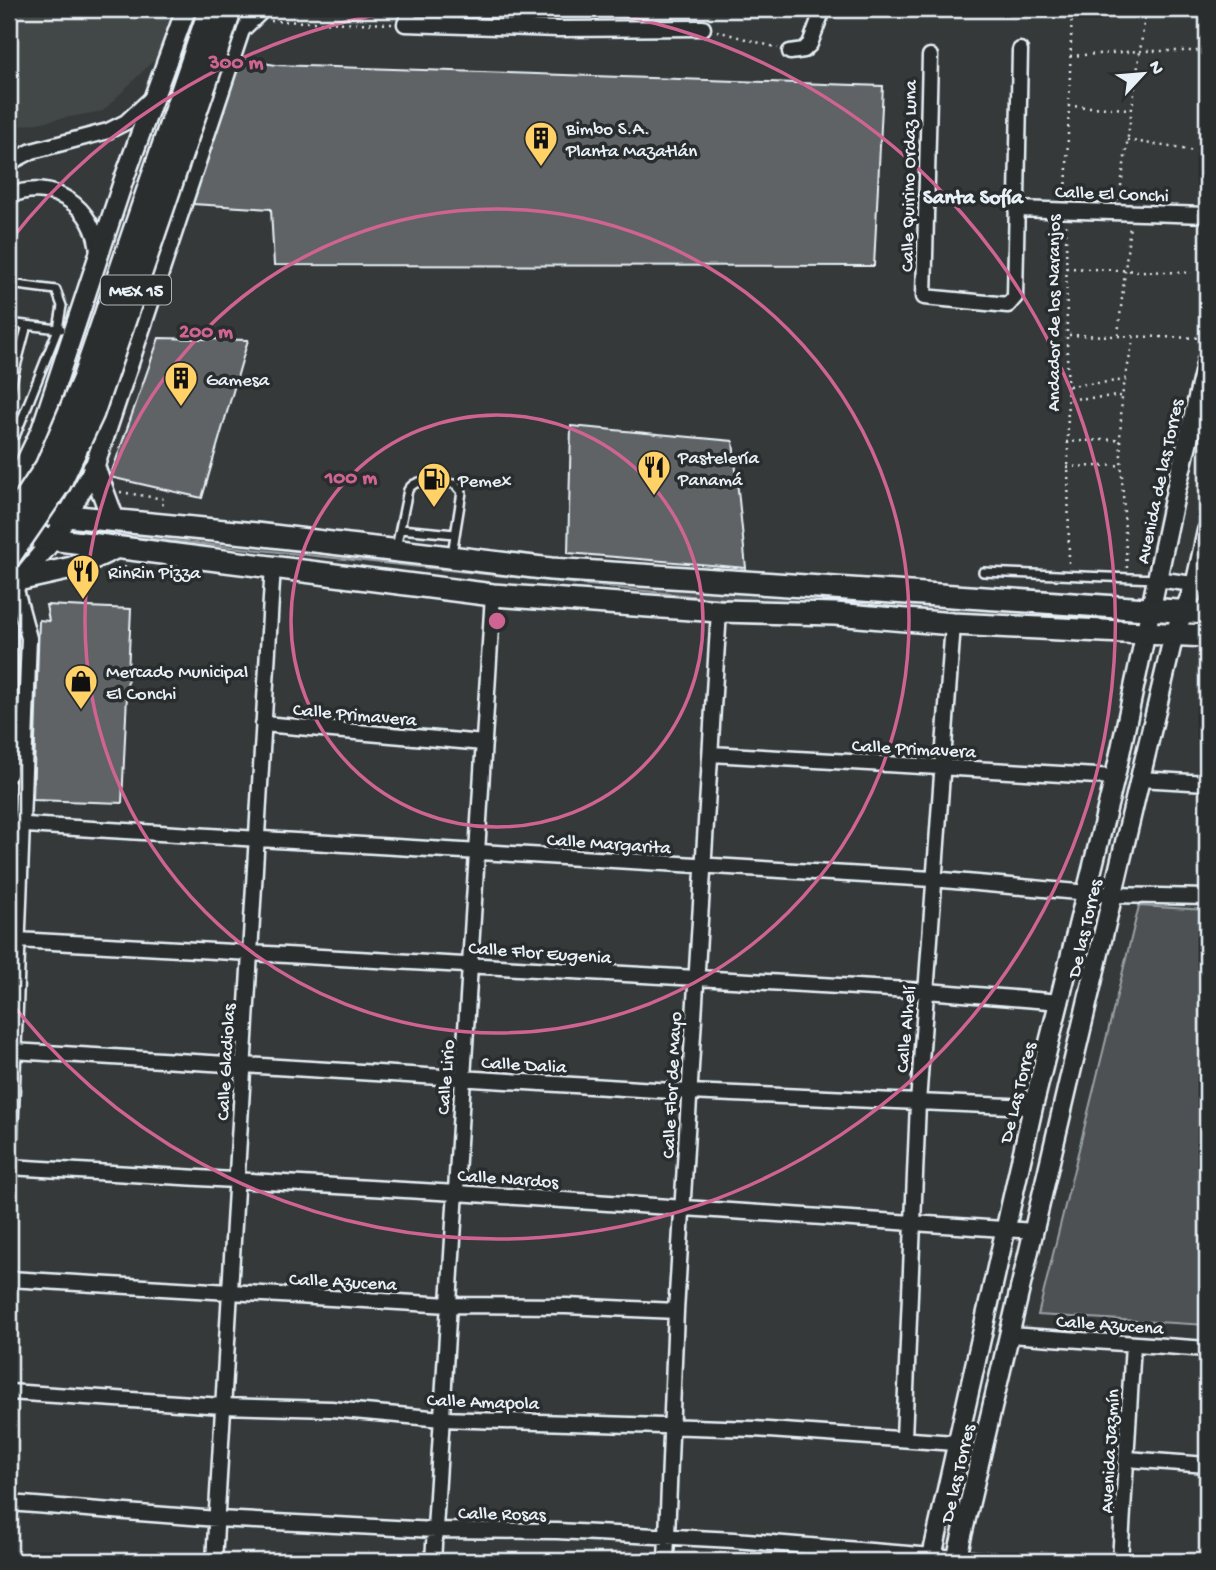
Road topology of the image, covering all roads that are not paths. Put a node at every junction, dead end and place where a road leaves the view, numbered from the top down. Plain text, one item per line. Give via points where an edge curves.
1 (186, 9) edge
2 (211, 9) edge
3 (230, 9) edge
4 (264, 9) edge
5 (411, 9) edge
6 (823, 9) edge
7 (250, 14) edge
8 (703, 28) road end
9 (1020, 50) dead end
10 (790, 52) road end
11 (930, 56) dead end
12 (155, 95) junction
13 (9, 163) edge
14 (9, 196) edge
15 (1016, 209) junction
16 (1207, 215) edge
17 (98, 257) junction
18 (9, 284) edge
19 (9, 323) edge
20 (27, 325) junction
21 (67, 330) junction
22 (135, 344) junction
23 (1207, 360) edge
24 (9, 393) edge
25 (16, 434) dead end
26 (94, 468) junction
27 (9, 497) edge
28 (9, 510) edge
29 (69, 516) junction
30 (113, 519) junction
31 (9, 525) edge
32 (400, 528) junction
33 (1207, 531) edge
34 (9, 534) edge
35 (455, 534) junction
36 (55, 537) junction
37 (115, 548) junction
38 (396, 551) junction
39 (9, 556) edge
40 (452, 558) junction
41 (273, 565) junction
42 (983, 572) dead end
43 (1157, 579) junction
44 (15, 586) edge
45 (1201, 586) edge
46 (494, 594) junction
47 (719, 611) junction
48 (1150, 611) junction
49 (1183, 612) junction
50 (1207, 614) edge
51 (953, 624) junction
52 (9, 625) edge
53 (1146, 634) junction
54 (1174, 634) junction
55 (1207, 636) edge
56 (263, 724) junction
57 (17, 735) edge
58 (9, 741) edge
59 (484, 743) junction
60 (711, 754) junction
61 (941, 768) junction
62 (9, 774) edge
63 (1115, 777) junction
64 (1140, 779) junction
65 (1207, 783) edge
66 (15, 824) edge
67 (257, 840) junction
68 (477, 853) junction
69 (705, 867) junction
70 (932, 879) junction
71 (1087, 893) junction
72 (1111, 895) junction
73 (1207, 897) edge
74 (17, 940) junction
75 (250, 953) junction
76 (470, 965) junction
77 (695, 980) junction
78 (927, 991) junction
79 (1061, 1002) junction
80 (13, 1051) junction
81 (243, 1066) junction
82 (463, 1079) junction
83 (689, 1093) junction
84 (918, 1103) junction
85 (1032, 1107) junction
86 (9, 1166) edge
87 (236, 1180) junction
88 (456, 1193) junction
89 (683, 1208) junction
90 (911, 1222) junction
91 (1005, 1227) junction
92 (1035, 1231) junction
93 (9, 1279) edge
94 (230, 1293) junction
95 (449, 1305) junction
96 (676, 1311) junction
97 (1010, 1335) junction
98 (1133, 1343) junction
99 (1207, 1349) edge
100 (9, 1392) edge
101 (223, 1406) junction
102 (442, 1419) junction
103 (672, 1425) junction
104 (904, 1438) junction
105 (955, 1443) junction
106 (1126, 1459) junction
107 (1207, 1465) edge
108 (9, 1503) edge
109 (216, 1519) junction
110 (435, 1530) junction
111 (668, 1538) junction
112 (932, 1558) edge
113 (957, 1560) edge
114 (214, 1561) edge
115 (433, 1561) edge
116 (666, 1561) edge
117 (995, 1561) edge
118 (1121, 1561) edge

1 - 12 street, MEX 15
2 - 31 highway, MEX 15, bridge via 74,405 47,467
3 - 39 highway, MEX 15, bridge via 92,413 59,483
4 - 7 street
5 - 8 street via 405,24
6 - 10 street via 810,44
7 - 22 street, MEX 15 via 237,34
9 - 15 street
11 - 15 street, Calle Quirino Ordaz Luna via 924,297 1013,302
12 - 13 street via 126,122 108,131 32,151
12 - 17 street, MEX 15
14 - 17 street via 41,189 72,201 97,236
15 - 16 street, Calle El Conchi
17 - 21 street, MEX 15
18 - 21 lane via 56,290
19 - 20 lane
20 - 21 lane
20 - 24 lane
21 - 22 street
21 - 25 lane
21 - 27 street, MEX 15 via 41,430
22 - 26 street, MEX 15
23 - 43 street, Avenida de las Torres
26 - 29 street, MEX 15
26 - 30 main road
28 - 29 main road
29 - 30 main road
29 - 36 street, MEX 15
30 - 38 main road
32 - 35 lane
32 - 35 lane via 412,483 455,484 462,492
32 - 38 lane
33 - 45 street
34 - 36 main road
35 - 40 lane
36 - 37 main road
36 - 44 street, MEX 15
37 - 41 main road
37 - 44 main road
38 - 40 main road
40 - 48 main road
41 - 46 main road
41 - 56 street, Calle Gladiolas
42 - 43 lane
43 - 45 street
43 - 48 street, Avenida de las Torres
44 - 57 street via 29,630
45 - 49 street
46 - 47 main road
46 - 59 street, Calle Lirio
47 - 51 main road
47 - 60 street, Calle Flor de Mayo
48 - 49 main road
48 - 53 street, Avenida de las Torres
49 - 50 main road
49 - 54 street, De las Torres
51 - 53 main road
51 - 61 street, Calle Alhelí
52 - 57 street
53 - 54 main road
53 - 63 street, De Las Torres
54 - 55 main road
54 - 64 street, De las Torres
56 - 59 street, Calle Primavera
56 - 67 street, Calle Gladiolas
57 - 58 street
57 - 66 street
58 - 62 street
59 - 68 street, Calle Lirio
60 - 61 street, Calle Primavera
60 - 69 street, Calle Flor de Mayo
61 - 63 street, Calle Primavera
61 - 70 street, Calle Alhelí
63 - 71 street, De Las Torres
64 - 65 street
64 - 72 street, De las Torres
66 - 67 street, Calle Margarita
66 - 74 street
67 - 68 street, Calle Margarita
67 - 75 street, Calle Gladiolas
68 - 69 street, Calle Margarita
68 - 76 street, Calle Lirio
69 - 70 street, Calle Margarita
69 - 77 street, Calle Flor de Mayo
70 - 71 street, Calle Margarita
70 - 78 street, Calle Alhelí
71 - 72 street, Calle Margarita
71 - 79 street, De Las Torres
72 - 73 street, Calle Margarita
72 - 92 street, De las Torres
74 - 75 street, Calle Flor Eugenia
74 - 80 street
75 - 76 street, Calle Flor Eugenia
75 - 81 street, Calle Gladiolas
76 - 77 street, Calle Flor Eugenia
76 - 82 street, Calle Lirio
77 - 78 street, Calle Flor Eugenia
77 - 83 street, Calle Flor de Mayo
78 - 79 street, Calle Flor Eugenia
78 - 84 street, Calle Alhelí
79 - 85 street, De Las Torres
80 - 81 street, Calle Dalia
80 - 86 street
81 - 82 street, Calle Dalia
81 - 87 street, Calle Gladiolas
82 - 83 street, Calle Dalia
82 - 88 street, Calle Lirio
83 - 84 street, Calle Dalia
83 - 89 street, Calle Flor de Mayo
84 - 85 street, Calle Dalia
84 - 90 street, Calle Alhelí
85 - 91 street, De Las Torres
86 - 87 street, Calle Nardos
87 - 88 street, Calle Nardos
87 - 94 street, Calle Gladiolas
88 - 89 street, Calle Nardos
88 - 95 street, Calle Lirio
89 - 90 street, Calle Nardos
89 - 96 street, Calle Flor de Mayo
90 - 91 street, Calle Nardos
90 - 104 street, Calle Alhelí
91 - 92 street
91 - 105 street, De Las Torres
92 - 97 street, De las Torres
93 - 94 street, Calle Azucena
94 - 95 street, Calle Azucena
94 - 101 street, Calle Gladiolas
95 - 96 street, Calle Azucena
95 - 102 street, Calle Lirio
96 - 103 street, Calle Flor de Mayo
97 - 98 street, Calle Azucena
97 - 113 street, De las Torres
98 - 99 street, Calle Azucena
98 - 106 street, Avenida Jazmín
100 - 101 street, Calle Amapola
101 - 102 street, Calle Amapola
101 - 109 street, Calle Gladiolas
102 - 103 street, Calle Amapola
102 - 110 street, Calle Lirio
103 - 104 street, Calle Amapola
103 - 111 street, Calle Flor de Mayo
104 - 105 street, Calle Amapola
105 - 112 street, De Las Torres
106 - 107 street
106 - 118 street, Avenida Jazmín
108 - 109 street, Calle Rosas
109 - 110 street, Calle Rosas
109 - 114 street, Calle Gladiolas
110 - 111 street, Calle Rosas
110 - 115 street, Calle Lirio
111 - 112 street, Calle Rosas
111 - 116 street, Calle Flor de Mayo
112 - 113 street, Calle Rosas
113 - 117 street, Calle Rosas

